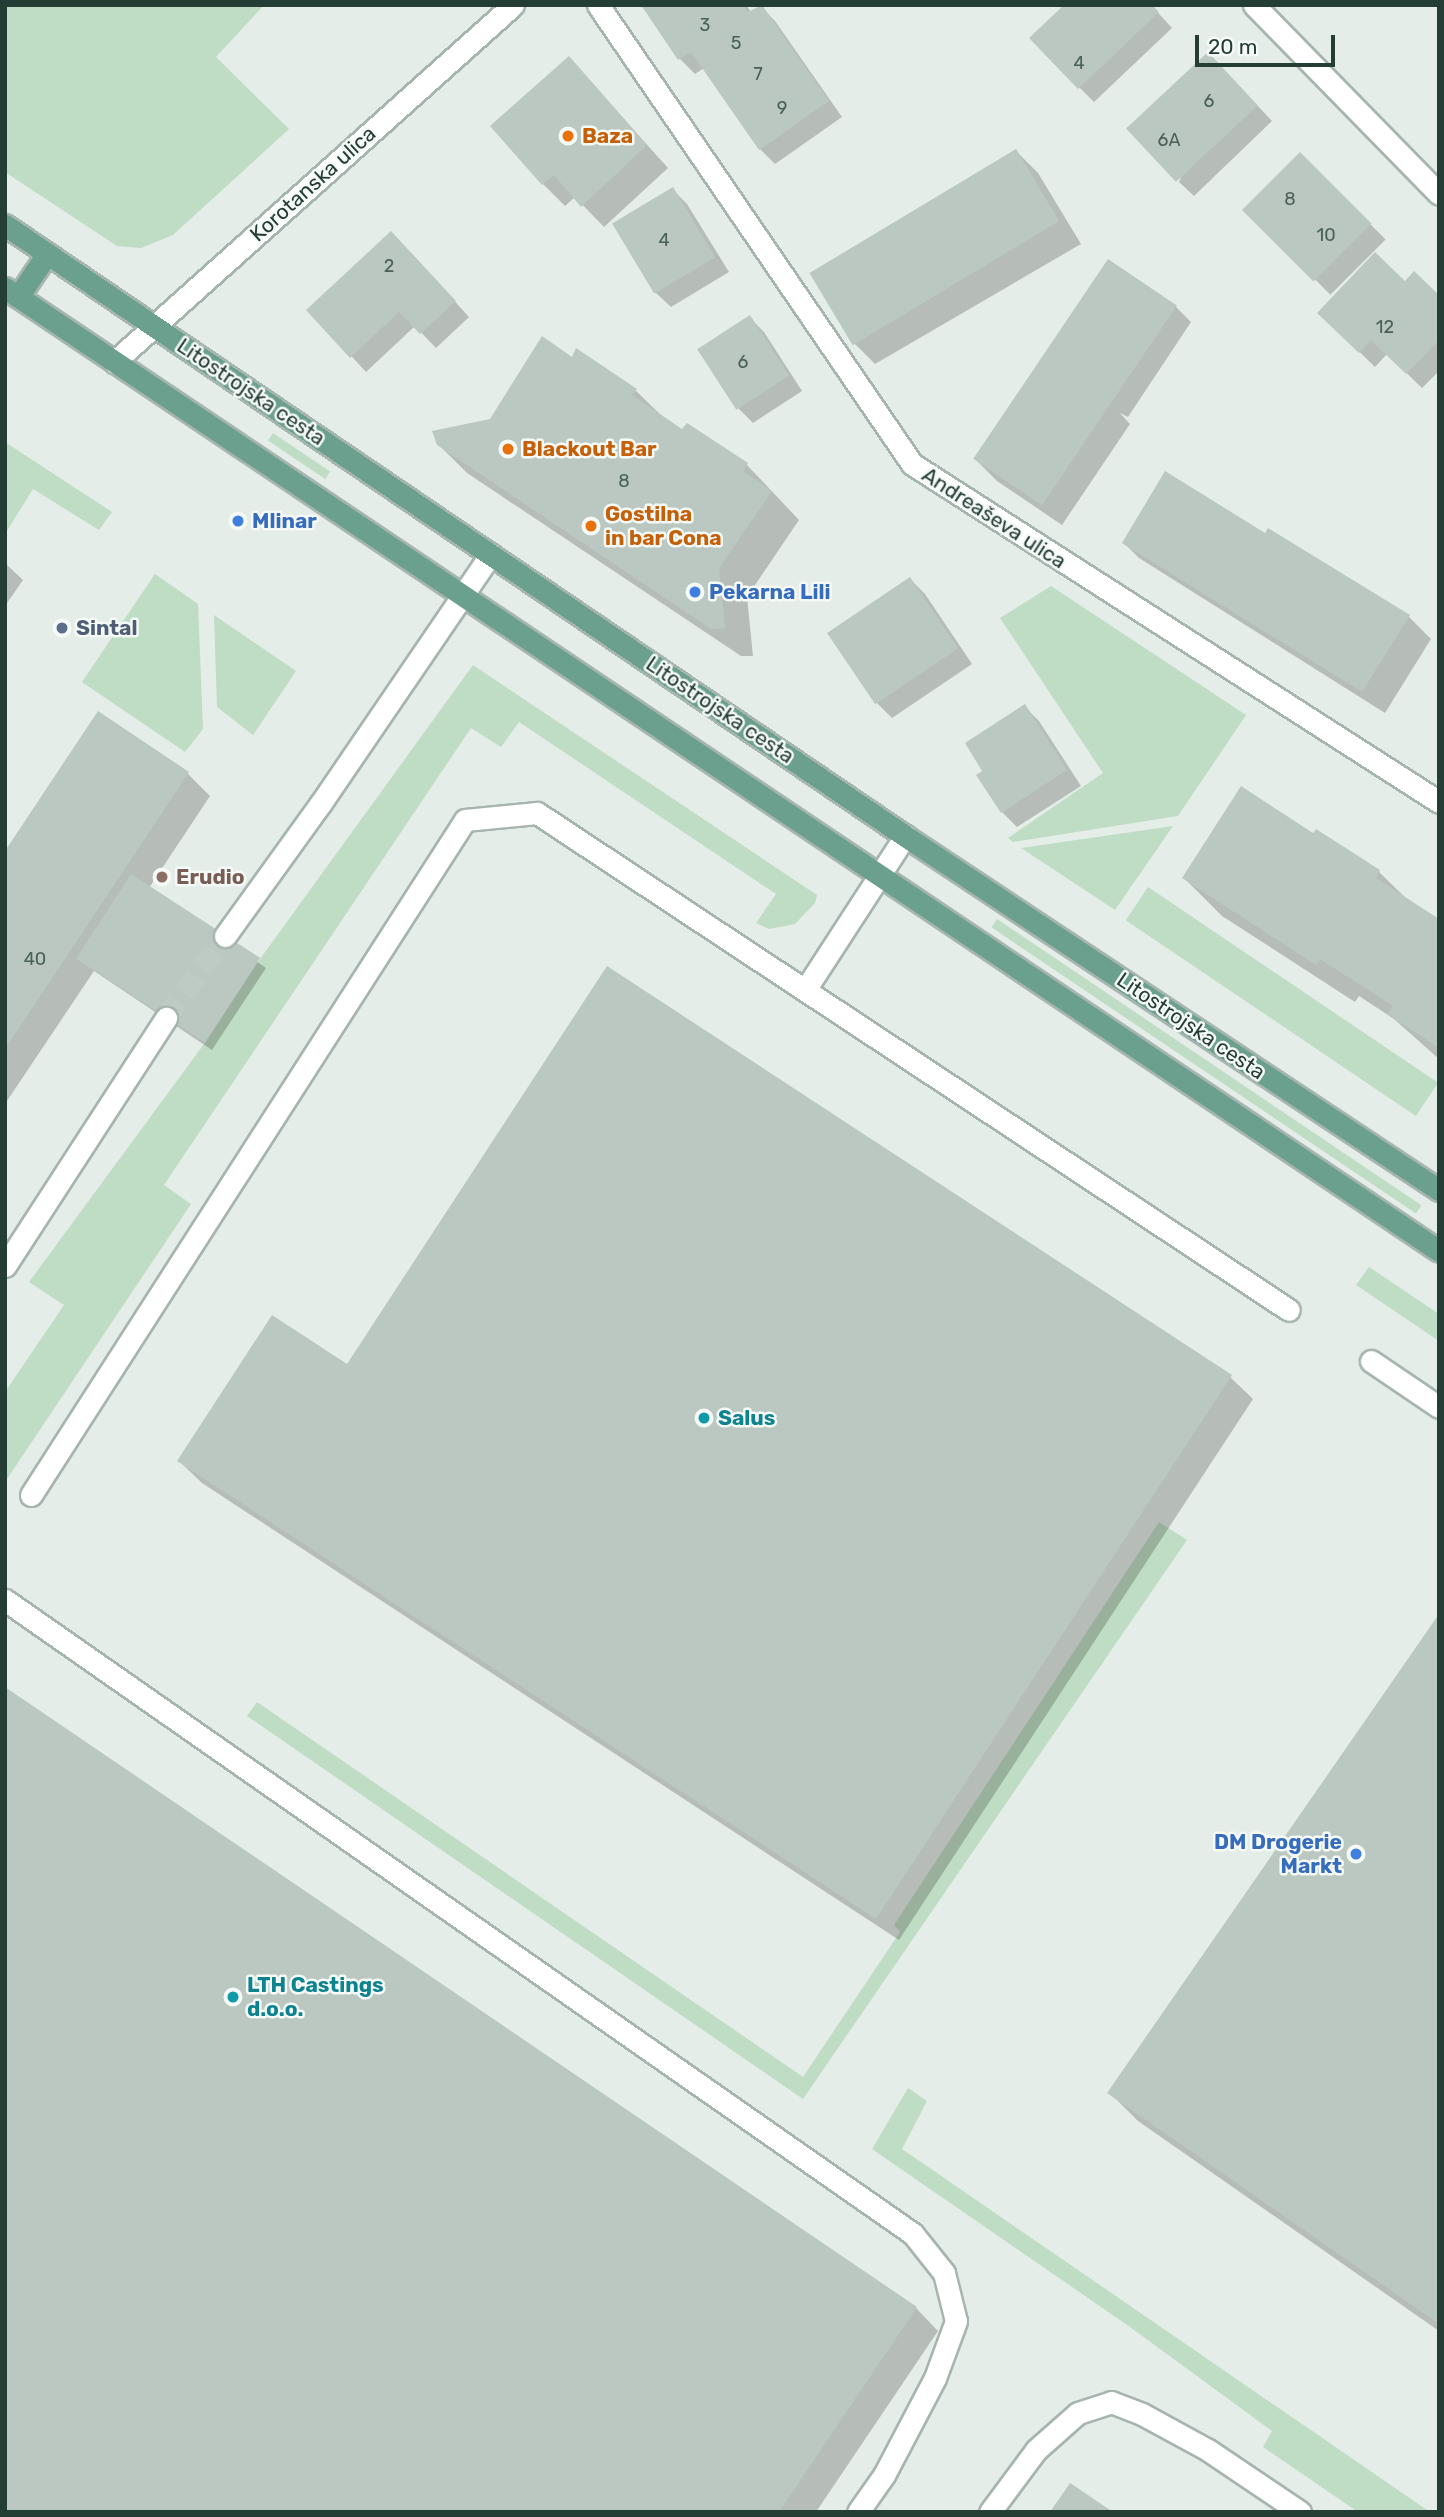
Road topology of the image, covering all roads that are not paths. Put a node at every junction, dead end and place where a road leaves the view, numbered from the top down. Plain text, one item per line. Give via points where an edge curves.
1 (513, 5) edge
2 (598, 5) edge
3 (1254, 5) edge
4 (1439, 194) edge
5 (5, 225) edge
6 (47, 254) junction
7 (12, 292) edge
8 (153, 327) junction
9 (114, 362) junction
10 (491, 554) junction
11 (465, 595) junction
12 (1439, 802) edge
13 (905, 836) junction
14 (879, 874) junction
15 (225, 936) tunnel mouth
16 (805, 990) junction
17 (166, 1018) tunnel mouth
18 (1439, 1190) edge
19 (1439, 1251) edge
20 (5, 1266) edge
21 (1289, 1310) dead end
22 (1371, 1361) dead end
23 (1439, 1407) edge
24 (31, 1495) dead end
25 (5, 1600) edge
26 (858, 2512) edge
27 (990, 2512) edge
28 (1300, 2512) edge

1 - 8 street, Korotanska ulica
2 - 12 street, Andreaševa ulica via 912,464
3 - 4 street
5 - 6 main road, Litostrojska cesta
6 - 7 main road
6 - 8 main road, Litostrojska cesta
7 - 9 main road
8 - 9 street, Korotanska ulica
8 - 10 main road, Litostrojska cesta
9 - 11 main road
10 - 11 street
10 - 13 main road, Litostrojska cesta
11 - 14 main road
11 - 15 street
13 - 14 street
13 - 18 main road, Litostrojska cesta
14 - 16 street
14 - 19 main road
16 - 21 street
16 - 24 street via 537,813 465,820
17 - 20 street
22 - 23 street
25 - 26 street via 912,2234 944,2273 956,2321 935,2378 884,2475
27 - 28 street via 1036,2450 1078,2413 1111,2402 1208,2450

